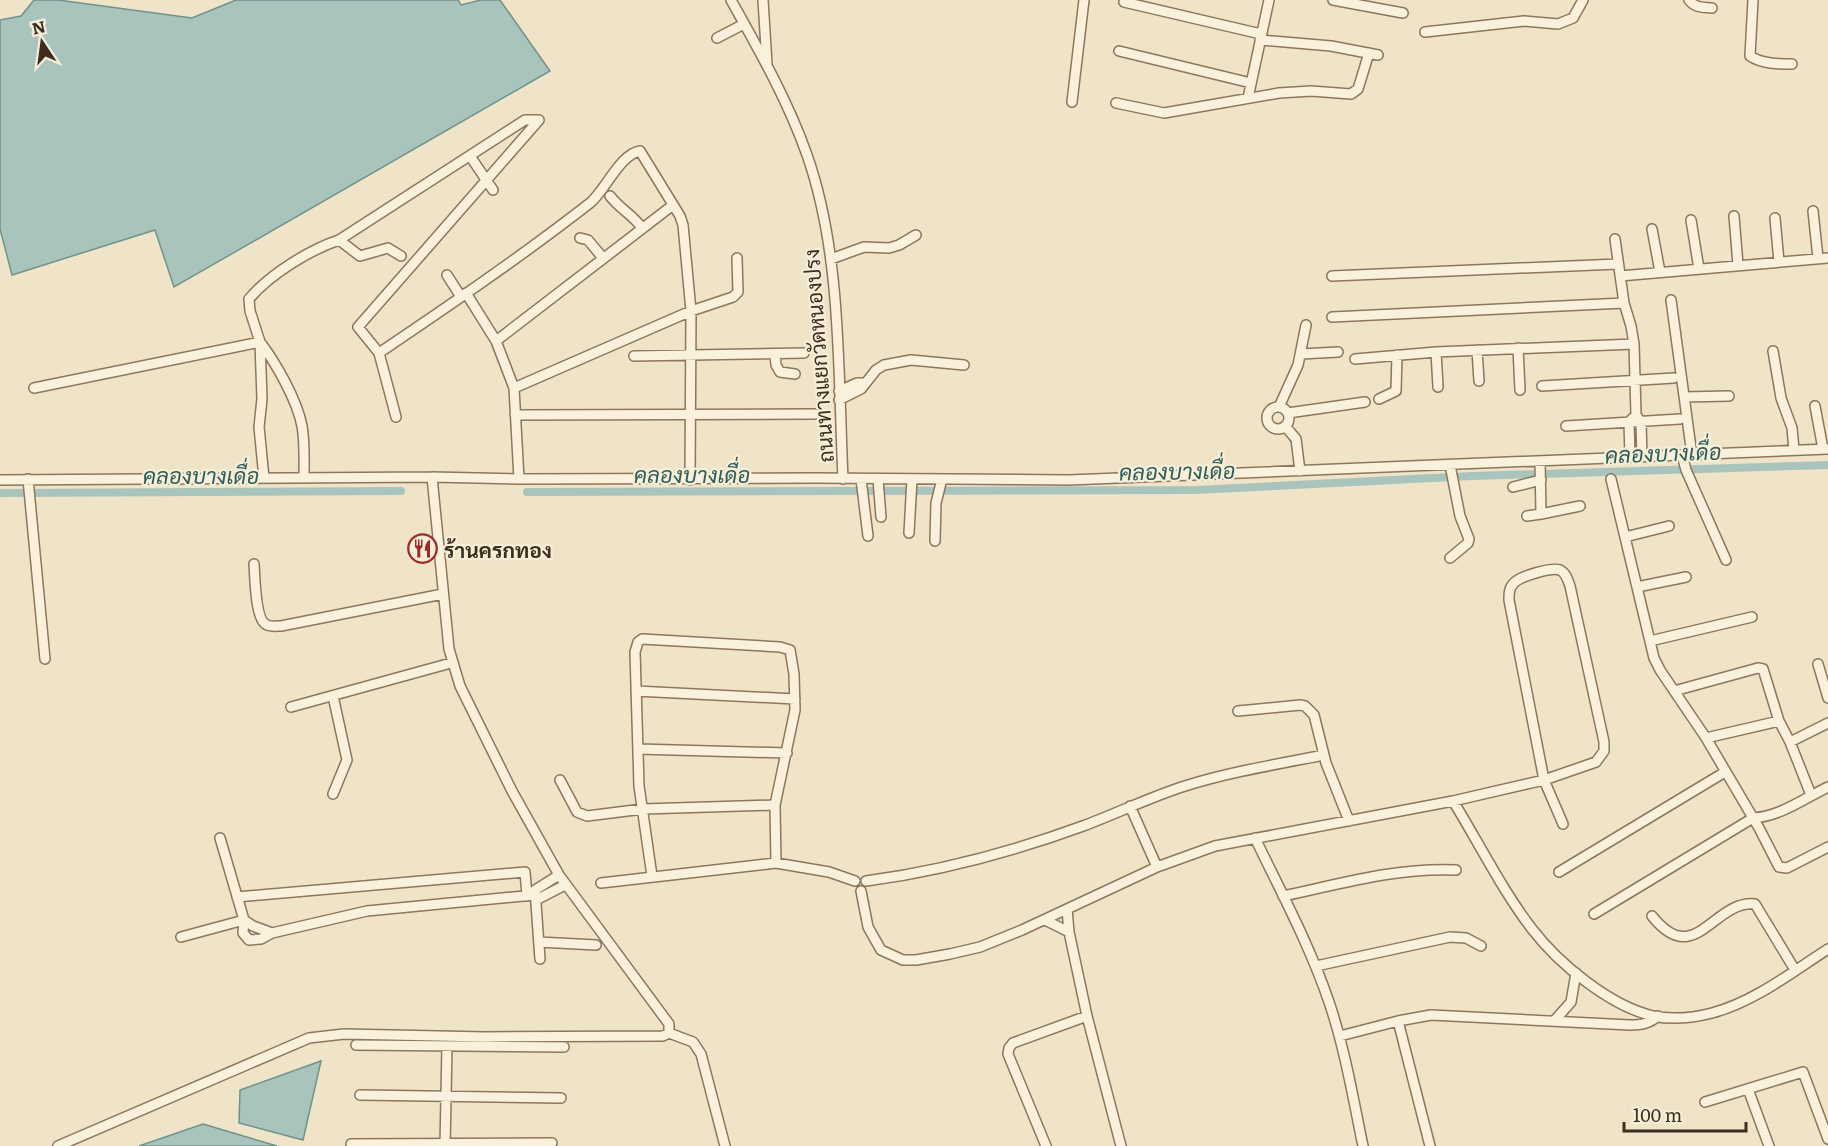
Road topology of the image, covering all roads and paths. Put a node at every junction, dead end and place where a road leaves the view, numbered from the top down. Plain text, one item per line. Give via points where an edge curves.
1 (731, 0) edge
2 (763, 0) edge
3 (1084, 0) edge
4 (1269, 0) edge
5 (1333, 0) edge
6 (1583, 0) edge
7 (1689, 0) edge
8 (1753, 0) edge
9 (1124, 2) dead end
10 (1712, 8) dead end
11 (1403, 13) dead end
12 (741, 25) junction
13 (1425, 32) dead end
14 (1261, 37) junction
15 (717, 38) dead end
16 (1119, 51) dead end
17 (1792, 64) dead end
18 (767, 66) junction
19 (1251, 83) junction
20 (1248, 98) junction
21 (1072, 102) dead end
22 (1116, 103) dead end
23 (470, 156) junction
24 (487, 180) junction
25 (493, 190) dead end
26 (610, 196) dead end
27 (673, 205) junction
28 (1813, 211) dead end
29 (1734, 216) dead end
30 (1775, 218) dead end
31 (1691, 220) dead end
32 (642, 228) junction
33 (1652, 229) dead end
34 (916, 235) dead end
35 (580, 238) dead end
36 (1615, 239) dead end
37 (339, 240) junction
38 (401, 256) dead end
39 (603, 258) junction
40 (737, 258) dead end
41 (1823, 258) edge
42 (831, 259) junction
43 (1779, 262) junction
44 (1618, 264) junction
45 (1738, 265) junction
46 (1699, 268) junction
47 (1660, 272) junction
48 (447, 275) dead end
49 (1332, 276) dead end
50 (1620, 276) junction
51 (464, 295) junction
52 (1671, 300) dead end
53 (1624, 303) junction
54 (691, 311) junction
55 (1332, 317) dead end
56 (1306, 325) dead end
57 (496, 341) junction
58 (260, 342) junction
59 (1635, 345) junction
60 (1518, 348) junction
61 (1477, 350) junction
62 (1773, 351) dead end
63 (1338, 352) dead end
64 (1436, 352) junction
65 (379, 353) junction
66 (804, 353) dead end
67 (776, 354) junction
68 (1301, 354) junction
69 (691, 355) junction
70 (1397, 355) junction
71 (634, 356) dead end
72 (1355, 359) dead end
73 (964, 365) dead end
74 (795, 374) dead end
75 (1674, 378) dead end
76 (1479, 381) dead end
77 (1635, 381) junction
78 (1542, 386) dead end
79 (1438, 387) dead end
80 (34, 388) dead end
81 (514, 388) junction
82 (1520, 390) dead end
83 (839, 396) junction
84 (1729, 396) dead end
85 (1684, 397) junction
86 (1379, 399) dead end
87 (1365, 402) dead end
88 (1815, 406) dead end
89 (1279, 407) junction
90 (1288, 413) junction
91 (690, 414) junction
92 (815, 414) dead end
93 (515, 415) junction
94 (396, 417) dead end
95 (1680, 418) dead end
96 (1636, 420) junction
97 (1285, 426) junction
98 (1566, 426) dead end
99 (1825, 449) edge
100 (1794, 450) junction
101 (1630, 457) junction
102 (1642, 457) junction
103 (1686, 460) junction
104 (1540, 470) junction
105 (1300, 471) junction
106 (1452, 472) junction
107 (432, 477) junction
108 (264, 478) junction
109 (304, 478) junction
110 (843, 478) junction
111 (519, 479) junction
112 (1611, 479) dead end
113 (0, 480) edge
114 (690, 480) junction
115 (29, 484) junction
116 (878, 485) junction
117 (941, 485) junction
118 (862, 486) junction
119 (911, 486) junction
120 (1513, 487) dead end
121 (1580, 506) dead end
122 (1540, 514) junction
123 (1527, 516) dead end
124 (881, 517) dead end
125 (1669, 526) dead end
126 (909, 533) dead end
127 (868, 536) dead end
128 (1625, 537) junction
129 (935, 541) dead end
130 (1450, 558) dead end
131 (1726, 560) dead end
132 (254, 564) dead end
133 (1686, 577) dead end
134 (1637, 587) junction
135 (443, 594) junction
136 (1752, 617) dead end
137 (1650, 641) junction
138 (45, 659) dead end
139 (452, 663) junction
140 (1818, 664) dead end
141 (636, 691) junction
142 (1674, 691) junction
143 (333, 696) junction
144 (1828, 698) edge
145 (795, 699) junction
146 (291, 707) dead end
147 (1238, 711) dead end
148 (1779, 721) junction
149 (1828, 723) edge
150 (1706, 738) junction
151 (1790, 742) junction
152 (638, 749) junction
153 (787, 753) junction
154 (1324, 755) junction
155 (1725, 772) junction
156 (560, 780) dead end
157 (1544, 780) junction
158 (1828, 787) edge
159 (333, 794) dead end
160 (1811, 795) junction
161 (1454, 801) junction
162 (775, 805) junction
163 (1130, 806) junction
164 (643, 809) junction
165 (1753, 818) junction
166 (1349, 821) junction
167 (1563, 824) dead end
168 (220, 837) dead end
169 (1255, 838) junction
170 (1828, 847) edge
171 (776, 863) junction
172 (1157, 867) junction
173 (1456, 870) dead end
174 (1559, 872) dead end
175 (559, 875) junction
176 (652, 876) junction
177 (855, 881) junction
178 (866, 881) junction
179 (601, 883) dead end
180 (565, 885) junction
181 (861, 891) junction
182 (530, 896) junction
183 (1283, 896) junction
184 (237, 897) junction
185 (1067, 909) junction
186 (1594, 914) dead end
187 (1652, 916) dead end
188 (244, 920) junction
189 (1045, 920) junction
190 (1069, 932) junction
191 (272, 933) junction
192 (181, 937) dead end
193 (539, 942) junction
194 (596, 945) dead end
195 (1481, 946) dead end
196 (1828, 949) edge
197 (540, 959) dead end
198 (1316, 966) junction
199 (1795, 969) junction
200 (1576, 973) junction
201 (1087, 1016) junction
202 (1658, 1016) junction
203 (1555, 1020) junction
204 (1398, 1021) junction
205 (669, 1033) junction
206 (1340, 1036) junction
207 (356, 1045) dead end
208 (447, 1046) junction
209 (564, 1047) dead end
210 (1748, 1089) junction
211 (360, 1095) dead end
212 (446, 1096) junction
213 (561, 1098) dead end
214 (1705, 1102) dead end
215 (1828, 1139) edge
216 (552, 1143) dead end
217 (351, 1144) dead end
218 (445, 1145) edge
219 (58, 1146) edge
220 (725, 1146) edge
221 (1046, 1146) edge
222 (1121, 1146) edge
223 (1363, 1146) edge
224 (1430, 1146) edge
225 (1769, 1146) edge

1 - 12 street, ถนนทางแยกวัดหนองปรง
2 - 18 street
3 - 21 street
4 - 14 street
5 - 11 street
6 - 13 street via 1573,18 1558,24 1524,21
7 - 10 street via 1692,5
8 - 17 street via 1750,56
9 - 14 street
12 - 15 street
12 - 18 street, ถนนทางแยกวัดหนองปรง
14 - 19 street
14 - 20 street via 1373,54 1356,92 1298,91
16 - 19 street
18 - 42 street, ถนนทางแยกวัดหนองปรง via 808,157
19 - 20 street
20 - 22 street via 1164,113
23 - 24 street
23 - 24 street via 525,120 539,120
23 - 37 street
24 - 25 street
24 - 65 street via 358,327
26 - 32 street
27 - 32 street
27 - 51 street via 643,154 636,151 593,201
27 - 54 street via 683,225
28 - 41 street
29 - 45 street
30 - 43 street
31 - 46 street
32 - 39 street
33 - 47 street
34 - 42 street via 889,248 864,247
35 - 39 street via 588,240
36 - 44 street
37 - 38 street via 360,256 388,248
37 - 58 street via 290,265 249,299
39 - 57 street
40 - 54 street via 738,292
41 - 43 street
42 - 83 street, ถนนทางแยกวัดหนองปรง
43 - 45 street
44 - 49 street
44 - 50 street
45 - 46 street
46 - 47 street
47 - 50 street
48 - 51 street
50 - 53 street
51 - 57 street
51 - 65 street
52 - 85 street
53 - 55 street
53 - 59 street
54 - 69 street
54 - 81 street
56 - 68 street
57 - 81 street
58 - 80 street
58 - 108 street via 259,427
58 - 109 street via 297,410 303,432
59 - 60 street
59 - 77 street
60 - 61 street
60 - 82 street
61 - 64 street
61 - 76 street
62 - 100 street
63 - 68 street
64 - 70 street
64 - 79 street
65 - 94 street
66 - 67 street
67 - 69 street
67 - 74 street via 780,372
68 - 89 street
69 - 71 street
69 - 91 street
70 - 72 street
70 - 86 street via 1396,391
73 - 83 street via 911,360 884,365 865,383 857,383
75 - 77 street
77 - 78 street
77 - 96 street
81 - 93 street
83 - 110 street, ถนนทางแยกวัดหนองปรง
84 - 85 street
85 - 103 street
87 - 90 street
88 - 99 street
89 - 90 street
89 - 97 street via 1269,411 1267,421 1275,429
90 - 97 street
91 - 92 street
91 - 93 street
91 - 114 street
93 - 111 street
95 - 96 street
96 - 98 street
96 - 101 street
96 - 102 street
97 - 105 street via 1296,439
99 - 100 street
100 - 103 street
101 - 102 street
101 - 104 street
102 - 103 street
103 - 131 street
104 - 106 street
104 - 120 street
104 - 122 street
105 - 106 street
105 - 117 street
106 - 130 street via 1460,516 1469,539
107 - 109 street
107 - 111 street
107 - 135 street
108 - 109 street
108 - 115 street
110 - 114 street
110 - 118 street
111 - 114 street
112 - 128 street
113 - 115 street
115 - 138 street
116 - 118 street
116 - 119 street
116 - 124 street
117 - 119 street
117 - 129 street via 936,503
118 - 127 street
119 - 126 street
121 - 122 street
122 - 123 street
125 - 128 street
128 - 134 street
132 - 135 street via 259,614 267,626
133 - 134 street
134 - 137 street
135 - 139 street
136 - 137 street
137 - 142 street via 1660,670
139 - 143 street
139 - 175 street via 512,791
140 - 144 street
141 - 145 street
141 - 145 street via 636,645 647,639 787,648 792,655
141 - 152 street
142 - 148 street via 1763,669
142 - 150 street
143 - 146 street
143 - 159 street via 347,754 346,767
145 - 153 street
147 - 154 street via 1305,706 1314,715
148 - 150 street
148 - 151 street
149 - 151 street
150 - 155 street
151 - 160 street
152 - 153 street
152 - 164 street
153 - 162 street
154 - 163 street via 1186,785
154 - 166 street
155 - 165 street
155 - 174 street
156 - 164 street via 582,815
157 - 157 street via 1509,590 1515,582 1550,569 1566,575 1570,586 1604,751 1596,762
157 - 161 street
157 - 167 street
158 - 160 street
160 - 165 street via 1774,814
161 - 166 street
161 - 200 street via 1532,928 1552,953
162 - 164 street
162 - 171 street
163 - 172 street
163 - 178 street via 992,857
164 - 176 street
165 - 170 street via 1781,868
165 - 186 street
166 - 169 street
168 - 184 street
169 - 172 street via 1215,846
169 - 183 street
171 - 176 street
171 - 177 street
172 - 185 street
173 - 183 street via 1400,872
175 - 180 street
175 - 182 street
176 - 179 street
177 - 178 street
177 - 181 street
178 - 181 street via 867,886
180 - 182 street via 540,898
180 - 205 street via 669,1024
181 - 189 street via 874,940 881,950 903,960 980,946
182 - 184 street via 525,872
182 - 191 street via 367,910
182 - 193 street
183 - 198 street
184 - 188 street
185 - 189 street
185 - 190 street
187 - 199 street via 1665,930 1682,938 1737,907 1755,904
188 - 191 street
188 - 191 street via 243,933 249,940
188 - 192 street
189 - 190 street
190 - 201 street
193 - 194 street
193 - 197 street
195 - 198 street via 1466,938 1450,938
196 - 199 street
198 - 206 street
199 - 202 street via 1747,999 1714,1012 1693,1017
200 - 202 street via 1604,994
200 - 203 street via 1571,1002
201 - 221 street via 1013,1043 1009,1048 1008,1054
201 - 222 street
202 - 203 street via 1642,1025
203 - 204 street via 1431,1015
204 - 206 street
204 - 224 street
205 - 219 street via 496,1037 344,1034 309,1038
205 - 220 street via 693,1042 701,1053
206 - 223 street
207 - 208 street
208 - 209 street
208 - 212 street
210 - 214 street
210 - 215 street via 1803,1072
210 - 225 street
211 - 212 street
212 - 213 street
212 - 218 street
216 - 218 street
217 - 218 street

